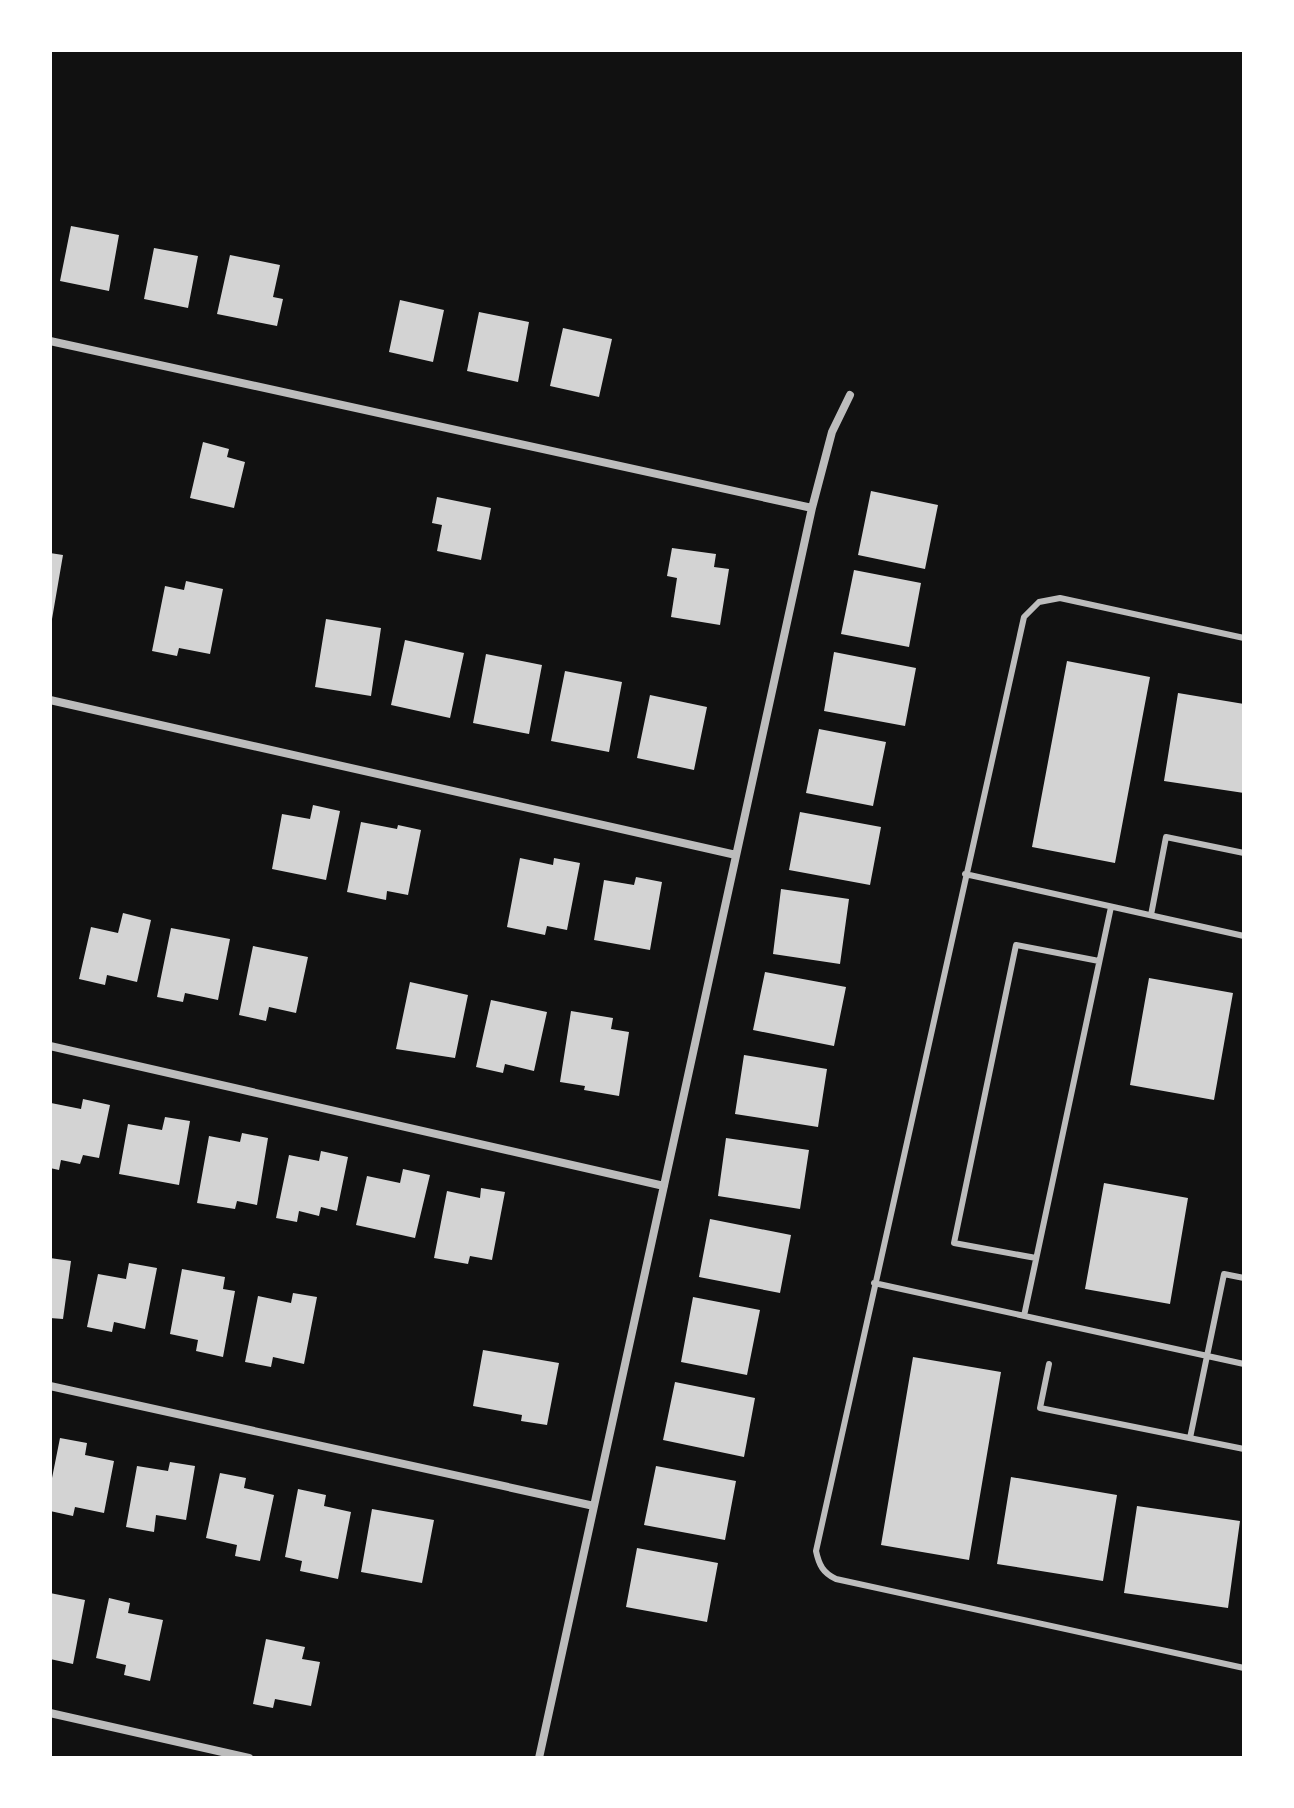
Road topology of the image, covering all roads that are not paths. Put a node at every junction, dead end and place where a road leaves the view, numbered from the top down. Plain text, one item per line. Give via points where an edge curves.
1 (50, 341) edge
2 (850, 395) dead end
3 (812, 508) junction
4 (1244, 638) edge
5 (50, 700) edge
6 (1244, 853) edge
7 (736, 855) junction
8 (965, 874) junction
9 (1111, 907) junction
10 (1151, 915) junction
11 (1244, 936) edge
12 (1099, 961) junction
13 (50, 1046) edge
14 (664, 1186) junction
15 (1036, 1258) junction
16 (1244, 1278) edge
17 (874, 1283) junction
18 (1024, 1316) junction
19 (1208, 1356) junction
20 (1049, 1364) dead end
21 (1244, 1364) edge
22 (50, 1386) edge
23 (1190, 1438) junction
24 (1244, 1449) edge
25 (594, 1506) junction
26 (1244, 1668) edge
27 (50, 1713) edge
28 (249, 1758) edge
29 (539, 1758) edge

1 - 3 street
2 - 3 street via 832,432
3 - 7 street
4 - 8 lane via 1068,599 1048,599 1032,607 1021,625
5 - 7 street
6 - 10 lane via 1166,837
7 - 14 street
8 - 9 lane
8 - 17 lane
9 - 10 lane
9 - 12 lane
10 - 11 lane
12 - 15 lane
12 - 15 lane via 1016,945 954,1243
13 - 14 street
14 - 25 street
15 - 18 lane
16 - 19 lane via 1224,1274
17 - 18 lane
17 - 26 lane via 817,1536 818,1563 826,1574
18 - 19 lane
19 - 21 lane
19 - 23 lane
20 - 23 lane via 1040,1408
22 - 25 street
23 - 24 lane
25 - 29 street
27 - 28 street

